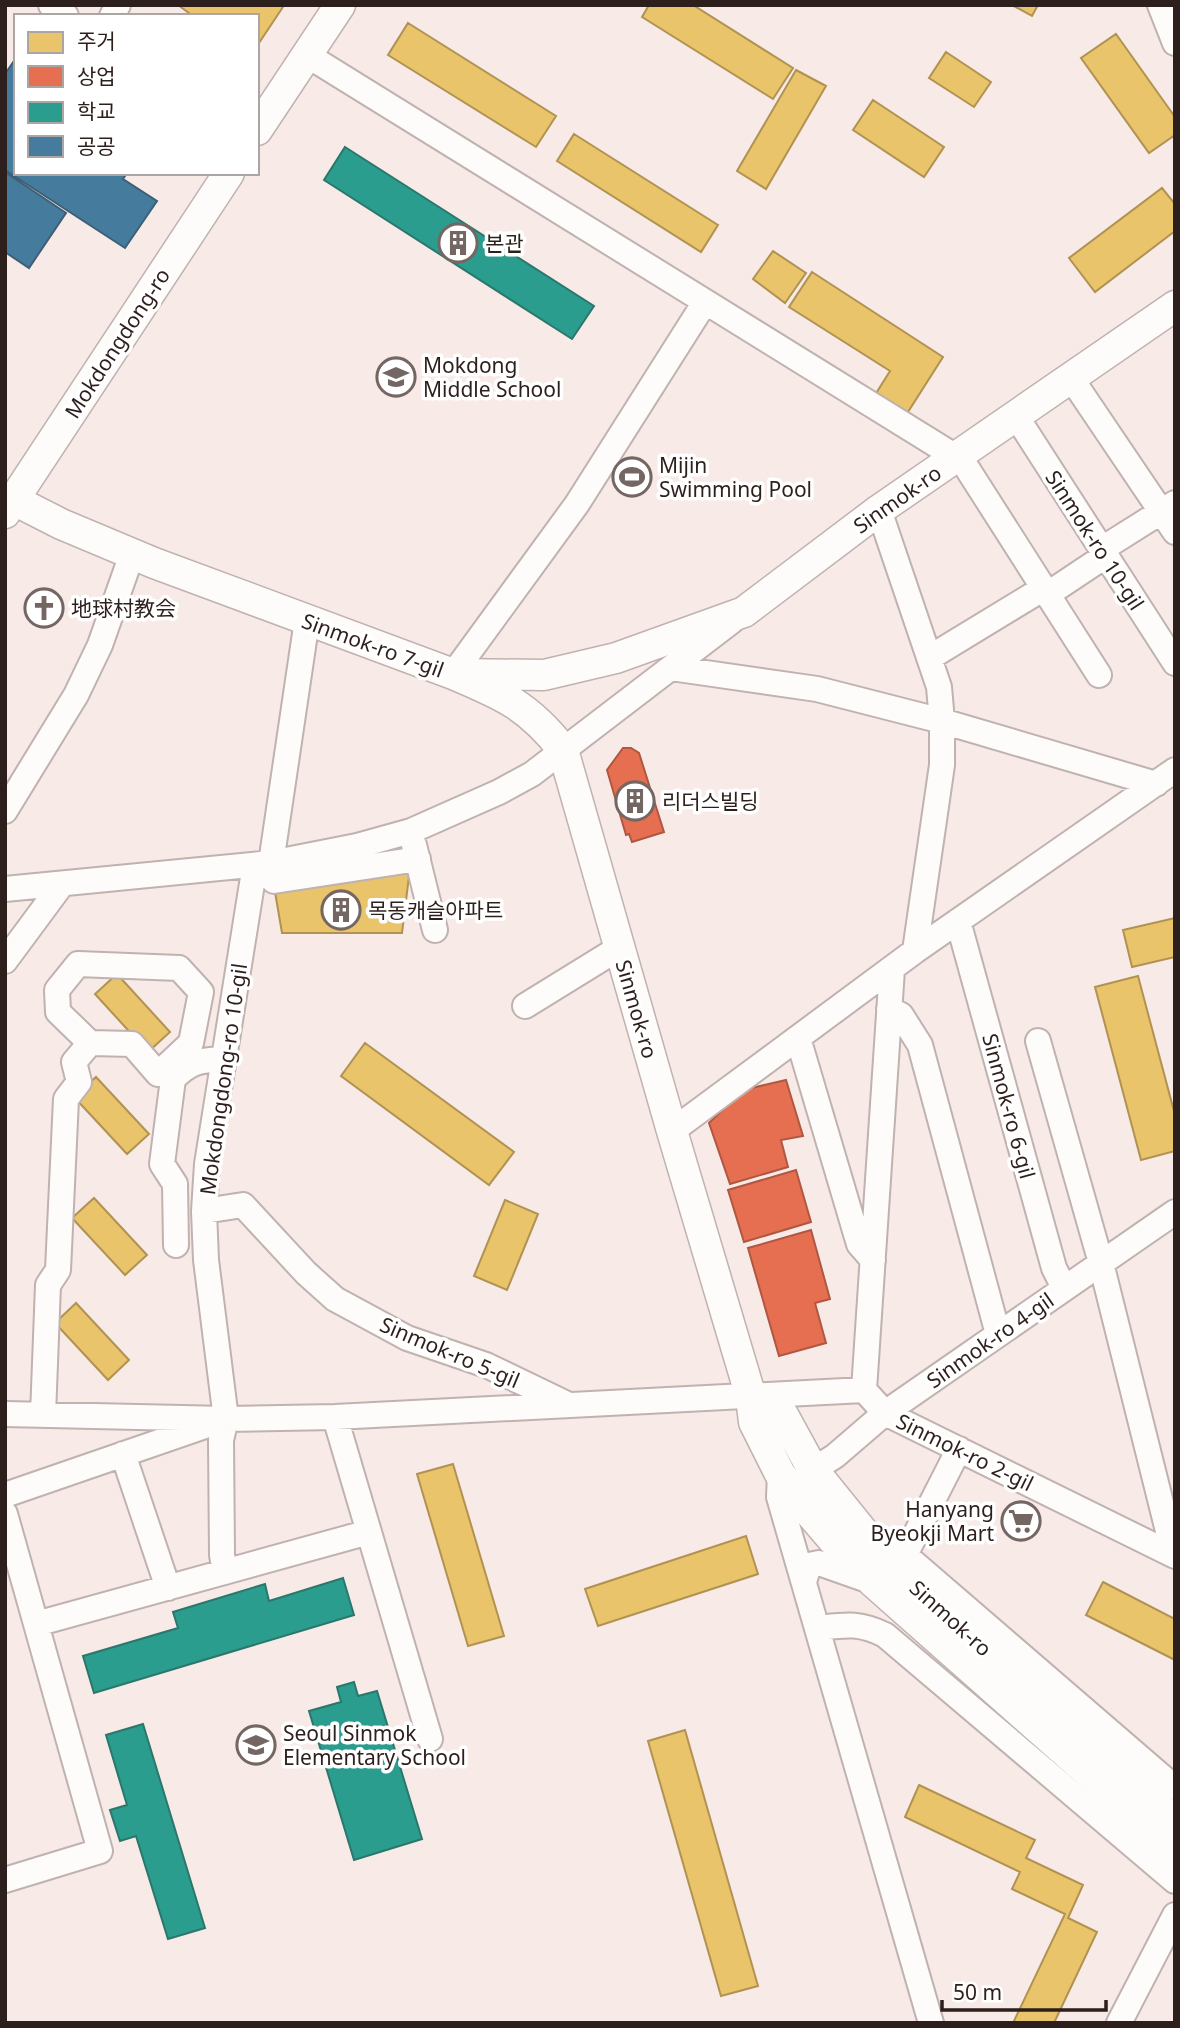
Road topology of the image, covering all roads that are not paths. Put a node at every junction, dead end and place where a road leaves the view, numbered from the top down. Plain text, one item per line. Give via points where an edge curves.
1 (340, 5) edge
2 (1160, 5) edge
3 (1175, 43) edge
4 (307, 55) junction
5 (259, 127) edge
6 (228, 175) edge
7 (705, 302) junction
8 (1175, 306) edge
9 (1071, 378) junction
10 (1016, 416) junction
11 (956, 457) junction
12 (10, 507) edge
13 (880, 510) junction
14 (1170, 516) edge
15 (1103, 552) junction
16 (132, 554) junction
17 (1046, 591) junction
18 (744, 612) junction
19 (307, 620) junction
20 (929, 659) junction
21 (1175, 663) edge
22 (671, 668) junction
23 (453, 674) junction
24 (1099, 676) dead end
25 (942, 721) junction
26 (563, 750) junction
27 (1165, 777) edge
28 (5, 811) edge
29 (411, 831) junction
30 (418, 859) junction
31 (263, 864) junction
32 (62, 884) junction
33 (5, 889) edge
34 (958, 921) junction
35 (435, 930) dead end
36 (619, 948) junction
37 (915, 951) junction
38 (5, 961) edge
39 (892, 969) junction
40 (525, 1006) dead end
41 (889, 1009) junction
42 (798, 1038) junction
43 (1038, 1041) dead end
44 (90, 1043) junction
45 (224, 1059) junction
46 (672, 1131) junction
47 (204, 1211) junction
48 (1175, 1212) edge
49 (176, 1245) dead end
50 (873, 1260) junction
51 (1101, 1262) junction
52 (1064, 1288) junction
53 (998, 1334) junction
54 (864, 1390) junction
55 (751, 1396) junction
56 (569, 1405) junction
57 (885, 1413) junction
58 (5, 1414) edge
59 (43, 1415) junction
60 (335, 1417) junction
61 (226, 1419) junction
62 (959, 1449) junction
63 (123, 1454) junction
64 (813, 1470) junction
65 (780, 1474) junction
66 (5, 1495) edge
67 (5, 1514) edge
68 (369, 1532) junction
69 (873, 1542) junction
70 (905, 1555) junction
71 (1175, 1555) edge
72 (225, 1572) junction
73 (804, 1582) junction
74 (873, 1582) junction
75 (167, 1588) junction
76 (36, 1624) junction
77 (818, 1628) junction
78 (430, 1739) dead end
79 (1175, 1788) edge
80 (1174, 1839) edge
81 (5, 1880) edge
82 (1175, 1881) edge
83 (1175, 1915) edge
84 (931, 2023) edge
85 (1119, 2023) edge

1 - 4 main road
2 - 3 street
4 - 5 main road
4 - 7 street
6 - 12 main road, Mokdongdong-ro
7 - 11 street
7 - 23 street via 577,503
8 - 9 main road, Sinmok-ro
9 - 10 main road, Sinmok-ro
9 - 14 street
10 - 11 main road, Sinmok-ro
10 - 15 street, Sinmok-ro 10-gil
11 - 13 main road, Sinmok-ro
11 - 17 street, Sinmok-ro via 965,464
12 - 16 main road, Sinmok-ro 7-gil
13 - 18 main road, Sinmok-ro
13 - 20 street
14 - 15 street
15 - 17 street
15 - 21 street, Sinmok-ro 10-gil
16 - 19 main road, Sinmok-ro 7-gil
16 - 28 street via 100,645 76,695
17 - 20 street
17 - 24 street, Sinmok-ro
18 - 22 street, Sinmok-ro
18 - 23 main road, Sinmok-ro 7-gil via 615,657 544,675
19 - 23 main road, Sinmok-ro 7-gil
19 - 31 street, Mokdongdong-ro 10-gil
20 - 25 street via 939,687
22 - 25 street via 817,689
22 - 26 street, Sinmok-ro
23 - 26 main road via 524,709
25 - 27 street
25 - 37 street via 942,765
26 - 29 street via 499,792
26 - 36 main road, Sinmok-ro
27 - 34 street
29 - 30 street
29 - 31 street
30 - 31 street via 384,873 274,881
30 - 35 street
31 - 32 street
31 - 45 street, Mokdongdong-ro 10-gil
32 - 33 street
32 - 38 street
34 - 37 street
34 - 52 street, Sinmok-ro 6-gil via 1054,1268
36 - 40 street
36 - 46 main road, Sinmok-ro
37 - 39 street
39 - 41 street
39 - 42 street
41 - 50 street
41 - 53 street via 901,1015 920,1045
42 - 46 street
42 - 50 street via 859,1244
43 - 51 street
44 - 44 street via 58,1012 57,990 78,964 179,968 201,992 191,1043 158,1074 132,1044
44 - 59 street via 74,1062 79,1082 66,1099 58,1270 48,1285
45 - 47 street, Mokdongdong-ro 10-gil
45 - 49 street via 198,1060 173,1079 162,1164 175,1184
46 - 55 main road, Sinmok-ro
47 - 56 street, Sinmok-ro 5-gil via 243,1205 335,1299 407,1338 486,1365
47 - 61 street, Mokdongdong-ro 10-gil
48 - 51 street, Sinmok-ro 4-gil
50 - 54 street
51 - 52 street, Sinmok-ro 4-gil
51 - 71 street
52 - 53 street, Sinmok-ro 4-gil
53 - 57 street, Sinmok-ro 4-gil
54 - 55 street
54 - 57 street, Sinmok-ro 2-gil
55 - 56 street, Sinmok-ro 5-gil
55 - 64 main road, Sinmok-ro via 783,1415
55 - 65 main road, Sinmok-ro via 754,1422
56 - 60 street, Sinmok-ro 5-gil
57 - 62 street, Sinmok-ro 2-gil
57 - 64 street, Sinmok-ro 4-gil
58 - 59 street, Sinmok-ro 5-gil
59 - 61 street, Sinmok-ro 5-gil
60 - 61 street, Sinmok-ro 5-gil
60 - 68 street
61 - 63 street, Sinmok-ro 5-gil
61 - 72 street via 221,1440
62 - 70 street
62 - 71 street, Sinmok-ro 2-gil
63 - 66 street, Sinmok-ro 5-gil
63 - 75 street
64 - 69 main road, Sinmok-ro
65 - 73 street, Sinmok-ro via 779,1497
65 - 74 main road, Sinmok-ro
67 - 76 street
68 - 72 street
68 - 78 street
69 - 70 street
69 - 80 main road, Sinmok-ro via 885,1559
70 - 79 street
72 - 75 street
73 - 74 street via 809,1565 819,1563
73 - 77 street, Sinmok-ro
74 - 80 main road, Sinmok-ro
75 - 76 street
76 - 81 street via 100,1851
77 - 82 street via 867,1626 885,1635
77 - 84 street, Sinmok-ro
83 - 85 street

